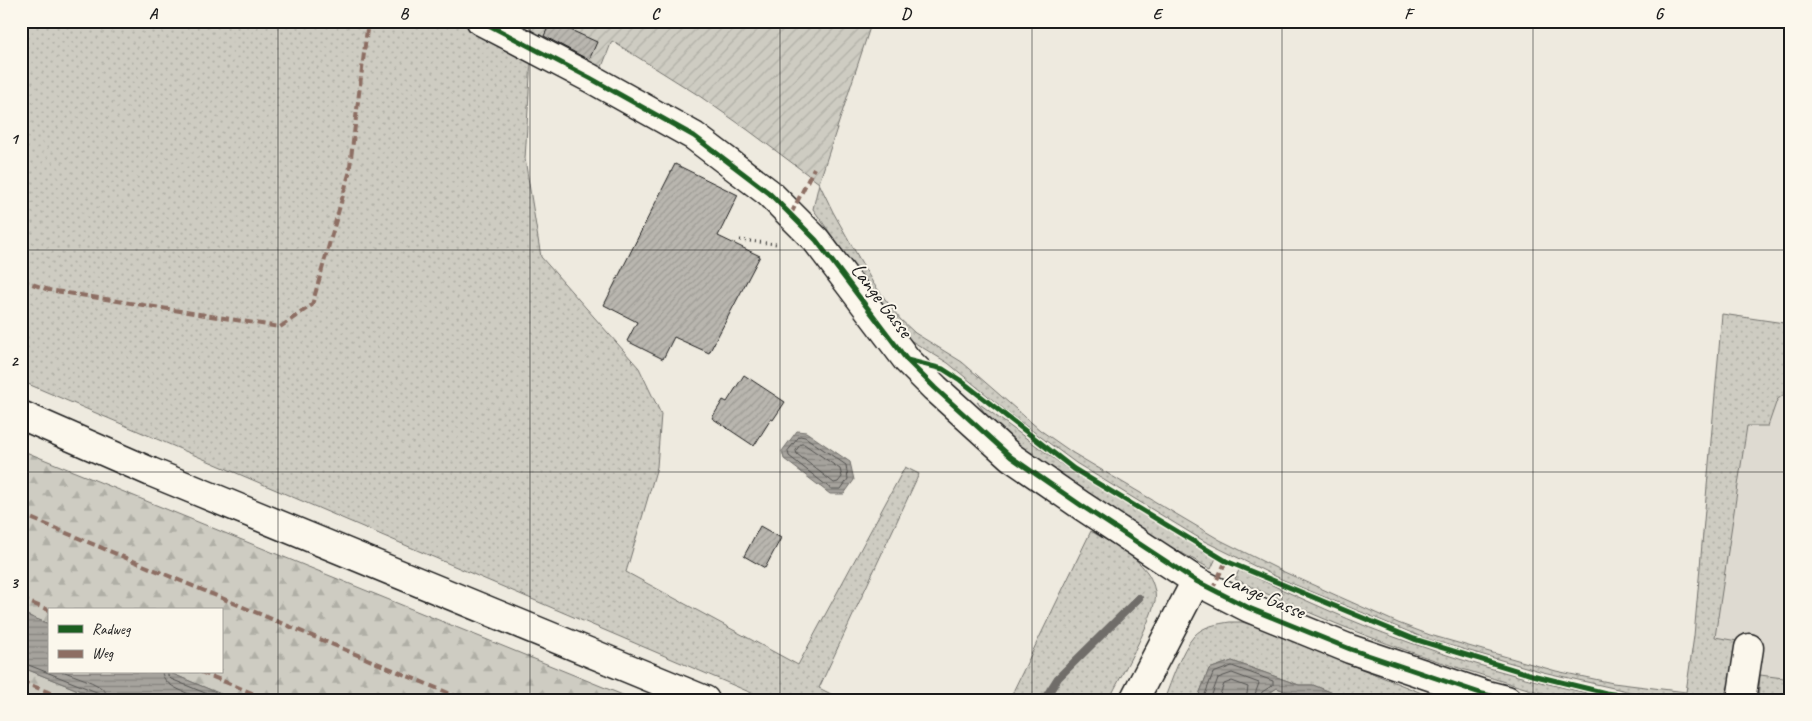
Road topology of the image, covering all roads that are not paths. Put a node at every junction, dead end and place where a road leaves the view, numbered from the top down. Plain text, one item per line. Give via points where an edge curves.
1 (481, 21) edge
2 (21, 415) edge
3 (1196, 581) junction
4 (1749, 648) dead end
5 (1137, 697) edge
6 (1490, 698) edge
7 (705, 700) edge
8 (1741, 700) edge

1 - 3 street, Lange Gasse via 664,118 720,154 769,193 816,240 907,360 964,416 1047,483
2 - 7 street via 160,476
3 - 5 street, Lange Gasse
3 - 6 street, Lange Gasse via 1249,608 1341,645
4 - 8 street

